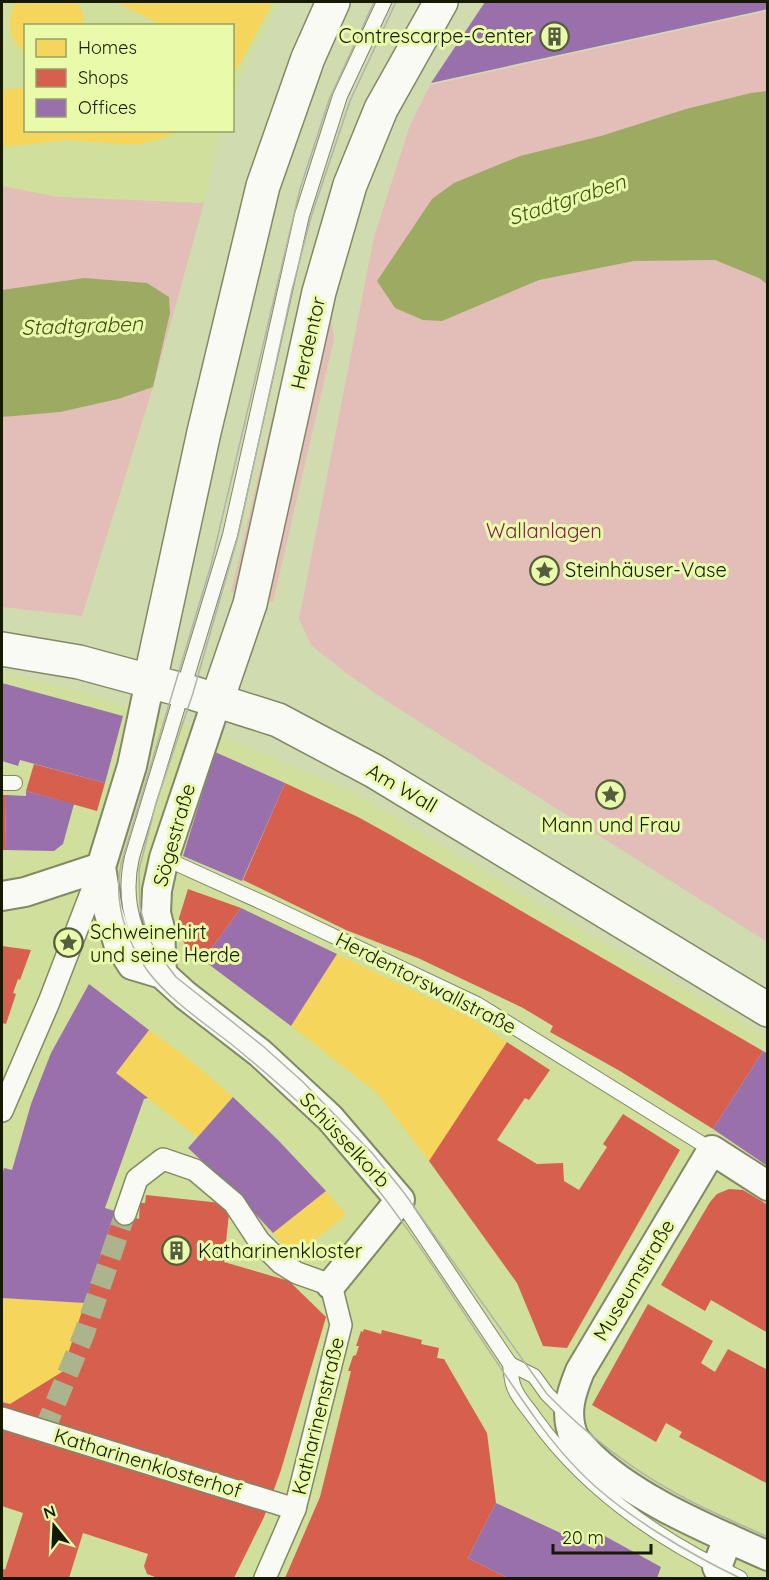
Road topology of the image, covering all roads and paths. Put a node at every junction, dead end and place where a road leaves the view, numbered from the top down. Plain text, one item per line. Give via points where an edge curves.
1 (333, 2) edge
2 (384, 2) edge
3 (441, 2) edge
4 (2, 649) edge
5 (150, 681) junction
6 (184, 691) junction
7 (217, 700) junction
8 (164, 858) junction
9 (101, 867) junction
10 (2, 896) edge
11 (162, 974) junction
12 (768, 1011) edge
13 (2, 1111) edge
14 (712, 1150) junction
15 (768, 1186) edge
16 (400, 1200) junction
17 (125, 1214) tunnel mouth
18 (331, 1286) junction
19 (510, 1364) junction
20 (568, 1416) junction
21 (2, 1418) edge
22 (295, 1509) junction
23 (728, 1538) junction
24 (768, 1556) edge
25 (723, 1576) edge
26 (265, 1578) edge

1 - 5 main road via 308,58 263,186
2 - 6 lane via 340,96 302,214 230,535
3 - 7 main road, Herdentor via 381,109 350,185 319,292 250,604
4 - 5 main road, Am Wall via 79,662
5 - 6 main road, Am Wall
5 - 9 street via 132,766
6 - 7 main road, Am Wall
6 - 11 lane via 129,875 137,936
7 - 8 street, Sögestraße
7 - 12 main road, Am Wall via 278,720 374,771
8 - 11 street, Sögestraße via 156,913
8 - 14 lane, Herdentorswallstraße via 477,1004
9 - 10 street
9 - 11 street, Schüsselkorb via 118,943 132,964
9 - 13 street
11 - 16 street, Schüsselkorb via 260,1053 330,1118
14 - 15 street, Herdentorswallstraße
14 - 20 street, Museumstraße via 580,1371 571,1393
16 - 18 street
16 - 19 lane, Schüsselkorb
17 - 18 street via 137,1179 163,1159 195,1170 234,1203 259,1241 281,1263
18 - 22 street, Katharinenstraße via 341,1325
19 - 20 lane, Schüsselkorb via 534,1376
19 - 25 lane, Schüsselkorb via 514,1388 582,1474 632,1515
20 - 23 street, Schüsselkorb via 575,1439 633,1490
21 - 22 street, Katharinenklosterhof
22 - 26 street, Katharinenstraße
23 - 24 street, Schüsselkorb
23 - 25 street

